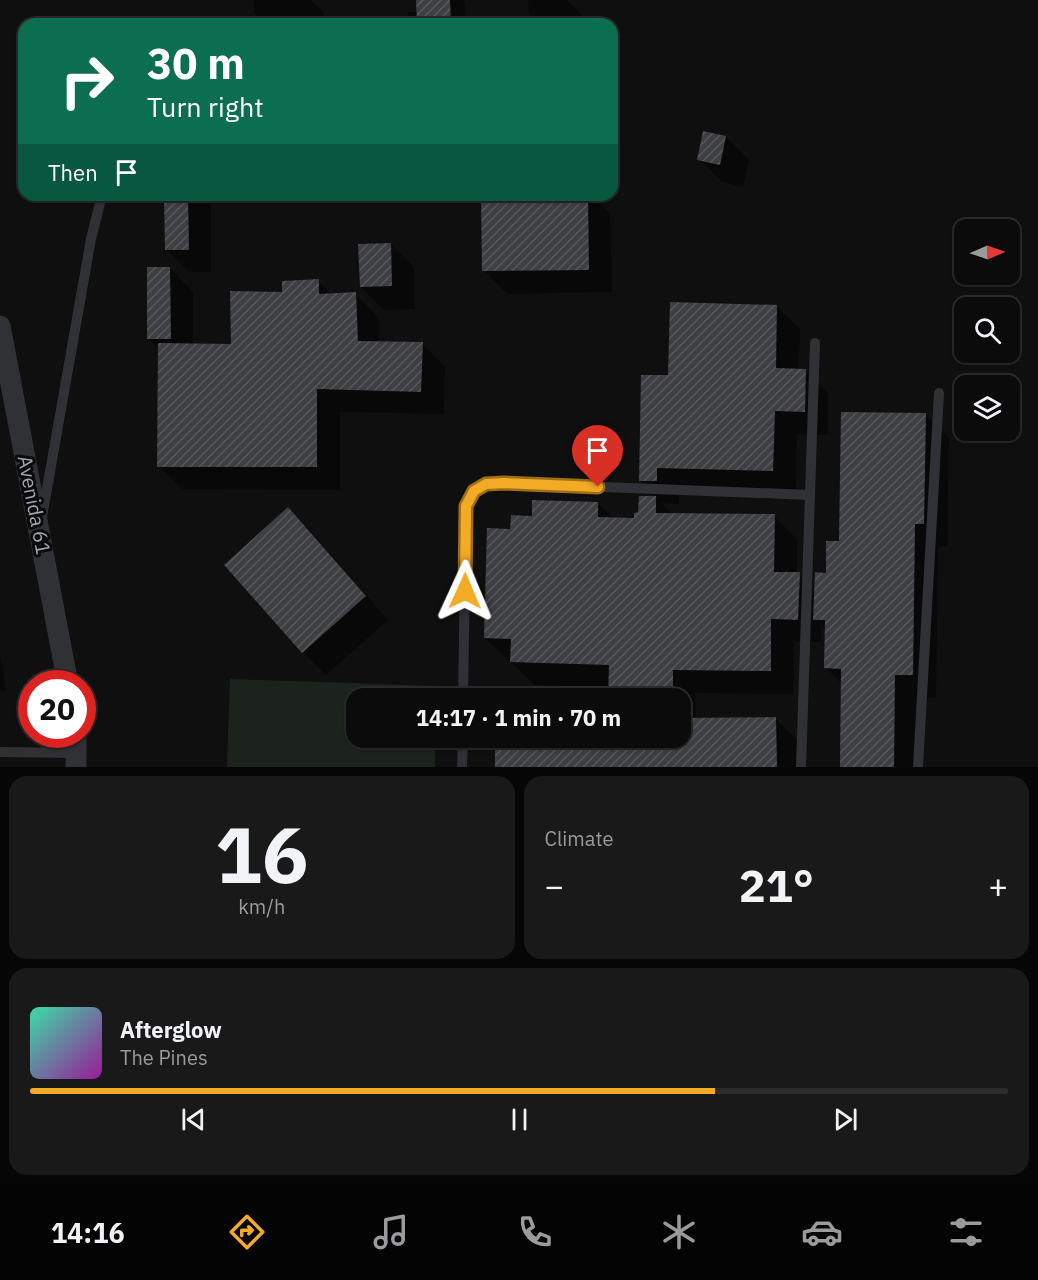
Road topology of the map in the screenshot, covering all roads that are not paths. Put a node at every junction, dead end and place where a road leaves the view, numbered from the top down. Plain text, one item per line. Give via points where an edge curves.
1 (100, 201) edge
2 (0, 326) edge
3 (815, 343) dead end
4 (939, 393) dead end
5 (810, 495) junction
6 (39, 532) junction
7 (65, 670) edge
8 (463, 688) edge
9 (463, 748) edge
10 (0, 752) edge
11 (76, 752) edge
12 (462, 767) edge
13 (801, 767) edge
14 (918, 767) edge

1 - 6 lane
2 - 6 street, Avenida 61
3 - 5 lane
4 - 14 lane
5 - 8 lane via 486,484 474,491 466,506
5 - 13 lane
6 - 7 street, Avenida 61
9 - 12 lane
10 - 11 lane

